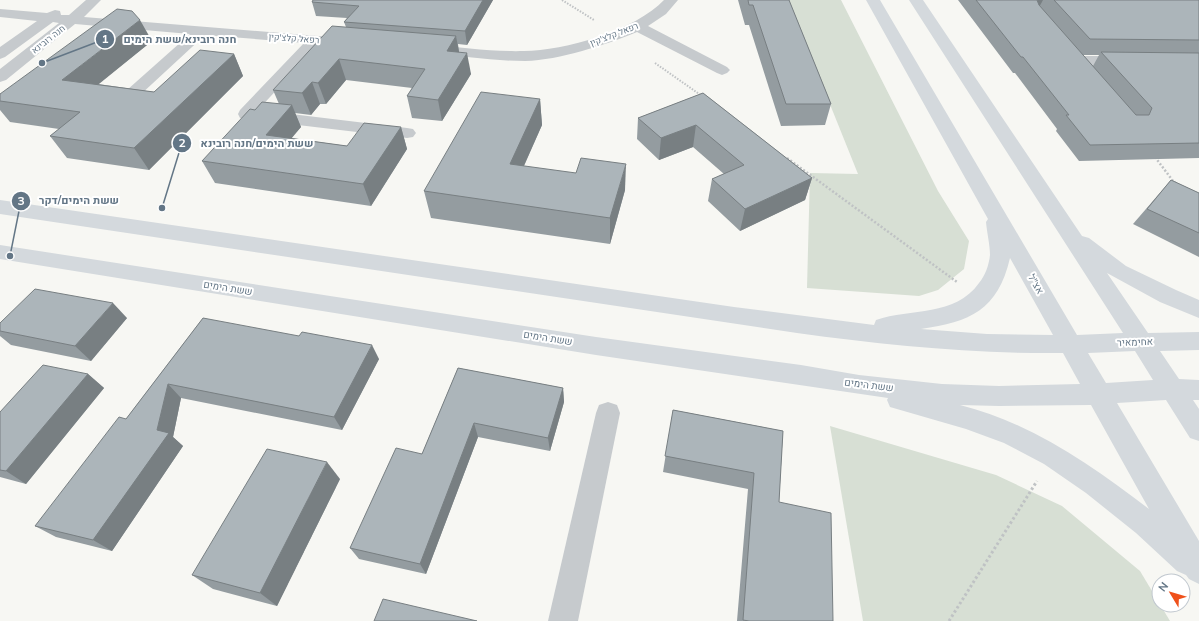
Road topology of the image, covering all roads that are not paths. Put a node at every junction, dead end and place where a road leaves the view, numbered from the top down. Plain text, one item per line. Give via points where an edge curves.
1 (94, 0) edge
2 (671, 0) edge
3 (873, 0) edge
4 (916, 0) edge
5 (70, 4) edge
6 (0, 13) edge
7 (48, 18) junction
8 (72, 20) junction
9 (637, 26) junction
10 (201, 31) junction
11 (315, 40) junction
12 (362, 43) edge
13 (416, 48) edge
14 (0, 54) edge
15 (1137, 62) edge
16 (722, 70) dead end
17 (0, 77) edge
18 (1090, 78) edge
19 (133, 93) edge
20 (407, 133) dead end
21 (0, 202) edge
22 (0, 207) edge
23 (25, 210) junction
24 (994, 211) junction
25 (1070, 233) junction
26 (0, 252) edge
27 (1199, 309) edge
28 (853, 331) junction
29 (1141, 341) junction
30 (1199, 341) edge
31 (1070, 344) junction
32 (801, 375) junction
33 (1172, 389) junction
34 (1199, 390) edge
35 (1099, 394) junction
36 (608, 413) dead end
37 (1199, 430) edge
38 (1199, 569) edge
39 (1199, 573) edge
40 (563, 621) edge

1 - 8 street, חנה רובינא
2 - 9 street, רפאל קלצ'קין via 667,6
3 - 24 main road, אצ"ל
4 - 25 main road
5 - 7 street, חנה רובינא
6 - 7 street, רפאל קלצ'קין
7 - 8 street, רפאל קלצ'קין
7 - 14 street, חנה רובינא
8 - 10 street, רפאל קלצ'קין
8 - 17 street, חנה רובינא
9 - 13 street, רפאל קלצ'קין via 575,48 525,56
9 - 16 street
10 - 11 street, רפאל קלצ'קין
10 - 19 street
11 - 12 street, רפאל קלצ'קין
11 - 20 street via 246,114
15 - 18 street via 1070,55
21 - 23 main road
22 - 23 main road
23 - 28 main road via 734,316
24 - 28 main road via 1000,256 994,277 980,299 964,310 931,319
24 - 31 main road, אצ"ל
25 - 27 main road via 1120,271
25 - 29 main road
26 - 32 main road, ששת הימים via 596,346
28 - 31 main road via 988,344
29 - 30 main road, אחימאיר
29 - 31 main road, אחימאיר
29 - 33 main road
31 - 35 main road, אצ"ל
32 - 35 main road, ששת הימים via 859,385 942,394
32 - 39 main road via 968,418 1013,435 1053,456 1095,484 1146,523
33 - 34 main road
33 - 35 main road
33 - 37 main road
35 - 38 main road, אצ"ל
36 - 40 street

